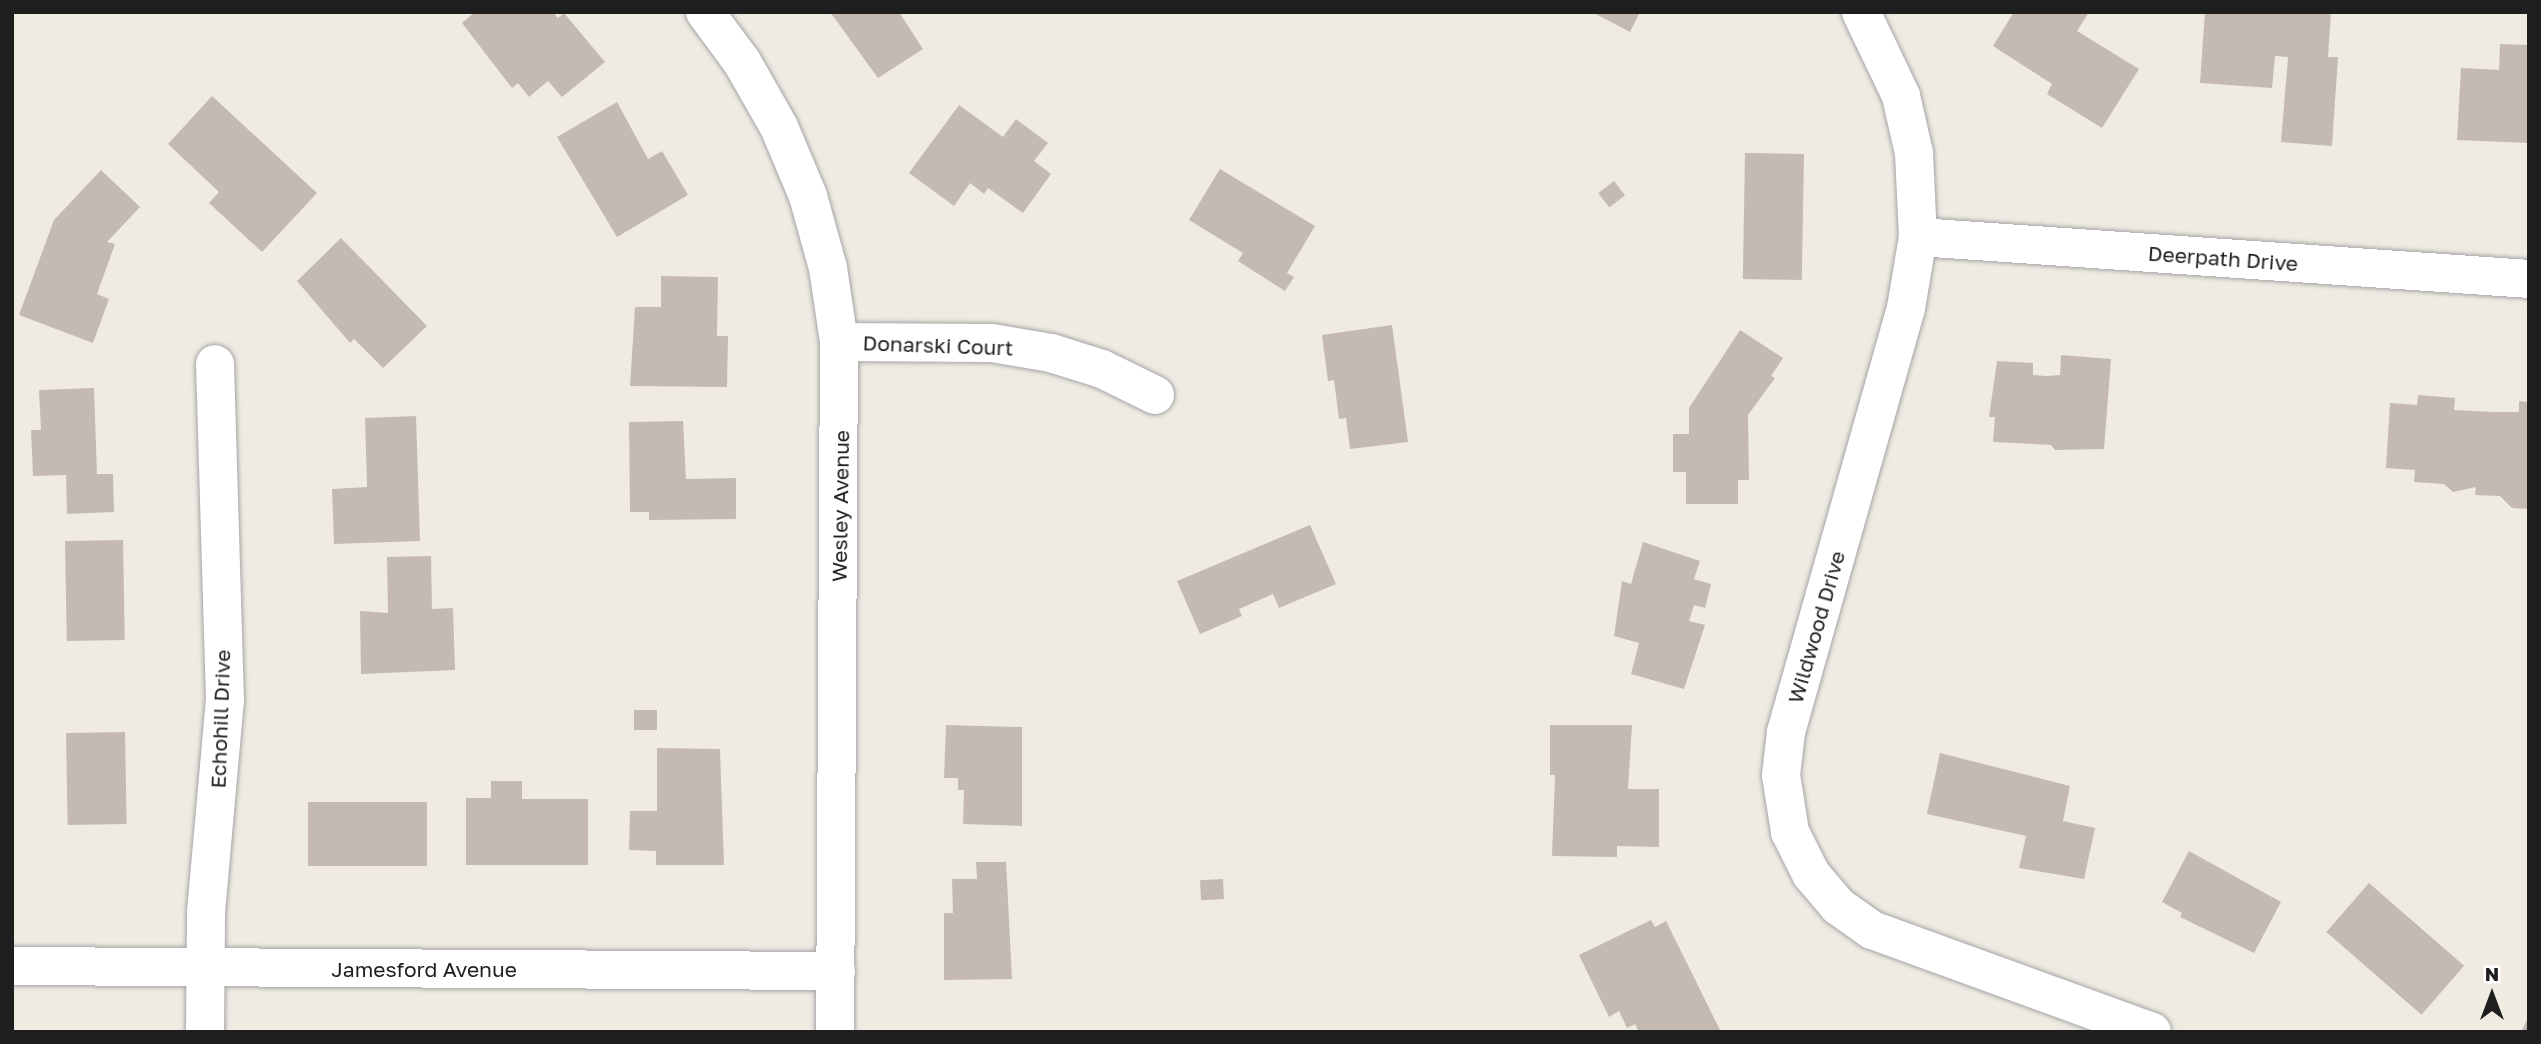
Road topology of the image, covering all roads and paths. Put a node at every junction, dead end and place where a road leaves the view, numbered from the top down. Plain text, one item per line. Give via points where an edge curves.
1 (705, 12) edge
2 (1861, 12) edge
3 (1918, 237) junction
4 (2529, 279) edge
5 (839, 342) junction
6 (215, 364) dead end
7 (1155, 395) dead end
8 (12, 965) edge
9 (206, 967) junction
10 (836, 971) junction
11 (205, 1032) edge
12 (835, 1032) edge
13 (2152, 1032) edge

1 - 5 street, Wesley Avenue via 742,62 779,127 808,196 828,268
2 - 3 street, Wildwood Drive via 1901,96 1914,153
3 - 4 street, Deerpath Drive
3 - 13 street, Wildwood Drive via 1906,308 1786,732 1781,775 1790,832 1811,874 1838,906 1872,930
5 - 7 street, Donarski Court via 992,343 1051,353 1102,369
5 - 10 street, Wesley Avenue
6 - 9 street, Echohill Drive via 225,701 206,912
8 - 9 street, Jamesford Avenue
9 - 10 street, Jamesford Avenue
9 - 11 street, Echohill Drive
10 - 12 street, Wesley Avenue

